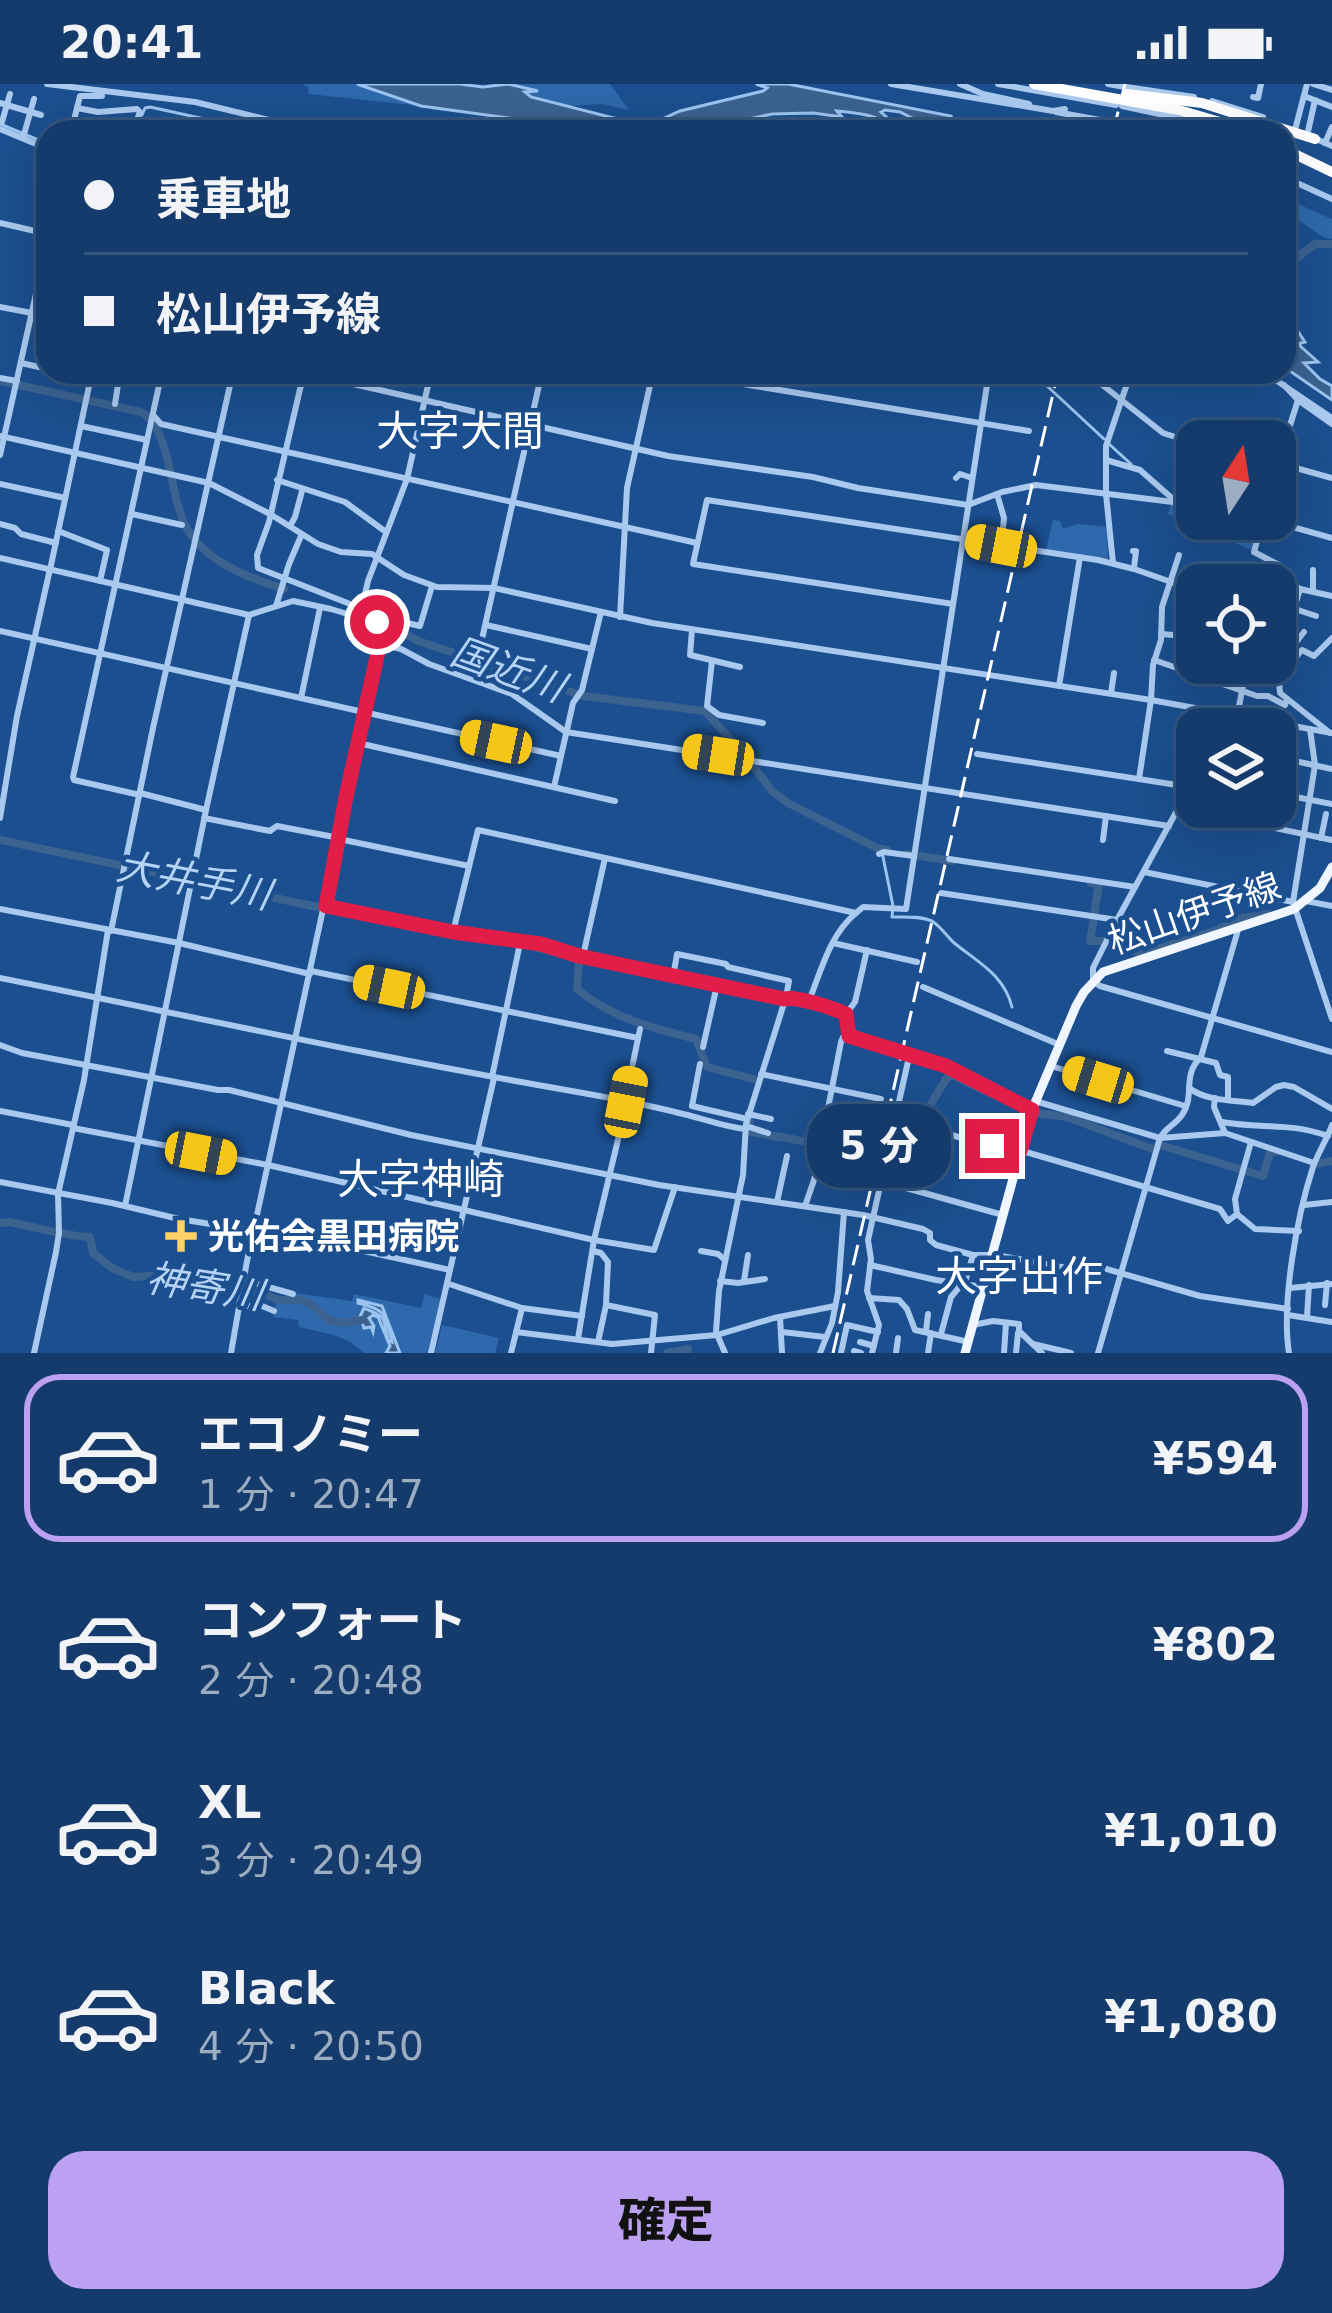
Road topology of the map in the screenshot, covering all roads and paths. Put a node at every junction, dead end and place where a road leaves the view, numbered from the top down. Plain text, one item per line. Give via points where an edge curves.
1 (46, 84) edge
2 (891, 84) edge
3 (960, 84) edge
4 (998, 84) edge
5 (1034, 84) edge
6 (1050, 84) edge
7 (1261, 84) edge
8 (1310, 84) edge
9 (1170, 88) edge
10 (1332, 90) edge
11 (1117, 91) edge
12 (10, 94) dead end
13 (102, 96) dead end
14 (1304, 96) junction
15 (1253, 98) dead end
16 (34, 99) dead end
17 (1315, 100) junction
18 (3, 104) edge
19 (1149, 104) junction
20 (1332, 107) edge
21 (77, 108) junction
22 (1037, 109) junction
23 (1065, 109) dead end
24 (1053, 111) junction
25 (31, 112) junction
26 (98, 112) junction
27 (1169, 115) junction
28 (41, 116) dead end
29 (74, 120) edge
30 (96, 120) edge
31 (137, 120) edge
32 (275, 120) edge
33 (1100, 120) edge
34 (1172, 120) edge
35 (1186, 120) edge
36 (1208, 120) edge
37 (1217, 120) edge
38 (1226, 120) edge
39 (1255, 120) edge
40 (1270, 120) edge
41 (1, 125) edge
42 (1296, 126) edge
43 (1332, 127) edge
44 (23, 138) junction
45 (1320, 141) edge
46 (36, 144) edge
47 (1296, 154) edge
48 (1332, 171) edge
49 (1296, 183) edge
50 (1332, 199) edge
51 (0, 223) edge
52 (36, 234) edge
53 (36, 291) edge
54 (0, 307) edge
55 (31, 314) junction
56 (36, 315) edge
57 (21, 362) junction
58 (36, 366) edge
59 (0, 378) edge
60 (17, 382) junction
61 (90, 384) edge
62 (118, 384) edge
63 (159, 384) edge
64 (230, 384) edge
65 (299, 384) edge
66 (350, 384) edge
67 (428, 384) edge
68 (539, 384) edge
69 (649, 384) edge
70 (745, 384) edge
71 (986, 384) edge
72 (1100, 384) edge
73 (1126, 384) edge
74 (1282, 384) edge
75 (1285, 384) edge
76 (1287, 387) junction
77 (1298, 400) junction
78 (424, 401) junction
79 (1120, 401) junction
80 (115, 404) dead end
81 (152, 418) junction
82 (1291, 420) edge
83 (1332, 421) edge
84 (981, 422) junction
85 (530, 425) junction
86 (81, 426) junction
87 (1029, 431) dead end
88 (2, 437) edge
89 (220, 437) junction
90 (1176, 439) edge
91 (147, 440) junction
92 (636, 448) junction
93 (284, 452) junction
94 (75, 453) junction
95 (0, 454) edge
96 (1106, 460) junction
97 (142, 468) junction
98 (1296, 468) edge
99 (407, 478) junction
100 (956, 478) dead end
101 (972, 478) junction
102 (1332, 478) edge
103 (277, 480) junction
104 (209, 483) junction
105 (0, 484) edge
106 (302, 491) dead end
107 (997, 494) junction
108 (1106, 494) junction
109 (65, 498) junction
110 (1176, 501) edge
111 (513, 502) junction
112 (1176, 502) edge
113 (968, 505) junction
114 (132, 514) junction
115 (270, 514) junction
116 (0, 524) edge
117 (182, 525) dead end
118 (290, 526) junction
119 (625, 528) junction
120 (1296, 528) edge
121 (58, 532) junction
122 (386, 532) junction
123 (302, 535) junction
124 (1332, 538) edge
125 (963, 539) junction
126 (1257, 540) edge
127 (56, 542) junction
128 (698, 543) junction
129 (1001, 546) junction
130 (1133, 550) dead end
131 (1179, 556) dead end
132 (1080, 557) junction
133 (0, 558) edge
134 (378, 558) junction
135 (1112, 563) junction
136 (1277, 564) edge
137 (1134, 569) junction
138 (50, 570) junction
139 (1313, 570) dead end
140 (100, 580) junction
141 (1172, 583) junction
142 (116, 584) junction
143 (282, 584) junction
144 (1176, 584) edge
145 (432, 586) junction
146 (1296, 586) edge
147 (494, 588) junction
148 (1300, 589) junction
149 (1313, 592) junction
150 (1332, 596) edge
151 (182, 599) junction
152 (1296, 602) edge
153 (953, 604) junction
154 (276, 606) junction
155 (320, 607) junction
156 (362, 607) junction
157 (1296, 610) edge
158 (601, 612) junction
159 (249, 615) junction
160 (1316, 616) dead end
161 (620, 617) junction
162 (385, 622) junction
163 (486, 625) junction
164 (692, 630) junction
165 (0, 631) edge
166 (1304, 632) dead end
167 (1161, 634) junction
168 (1176, 635) edge
169 (34, 638) junction
170 (1332, 638) edge
171 (380, 644) junction
172 (592, 649) junction
173 (1296, 650) joint
174 (100, 654) junction
175 (1154, 660) junction
176 (712, 661) junction
177 (166, 668) junction
178 (740, 668) dead end
179 (943, 669) junction
180 (1114, 673) dead end
181 (473, 680) junction
182 (233, 683) junction
183 (1243, 684) edge
184 (1279, 684) edge
185 (1059, 686) junction
186 (1242, 689) junction
187 (1111, 694) junction
188 (301, 698) junction
189 (1151, 700) junction
190 (1286, 703) junction
191 (1194, 708) edge
192 (1238, 708) edge
193 (1284, 708) edge
194 (364, 712) junction
195 (764, 723) dead end
196 (1296, 726) edge
197 (1310, 729) junction
198 (566, 732) junction
199 (1331, 733) edge
200 (358, 743) junction
201 (977, 754) dead end
202 (561, 756) junction
203 (1296, 761) edge
204 (1315, 765) junction
205 (1332, 769) edge
206 (5, 771) edge
207 (1139, 779) junction
208 (1176, 785) edge
209 (554, 787) junction
210 (925, 788) junction
211 (140, 794) junction
212 (1296, 797) edge
213 (1311, 800) junction
214 (615, 801) dead end
215 (1332, 804) edge
216 (1176, 813) edge
217 (205, 814) junction
218 (1326, 814) dead end
219 (1106, 816) junction
220 (0, 818) edge
221 (1169, 826) junction
222 (1275, 828) edge
223 (1303, 834) junction
224 (1321, 838) junction
225 (339, 839) junction
226 (1103, 840) dead end
227 (1332, 840) edge
228 (879, 854) dead end
229 (914, 856) junction
230 (605, 858) junction
231 (949, 859) dead end
232 (469, 866) junction
233 (1332, 867) edge
234 (1144, 872) junction
235 (1135, 887) junction
236 (941, 892) dead end
237 (1299, 904) junction
238 (326, 906) junction
239 (1332, 906) edge
240 (0, 908) edge
241 (856, 913) junction
242 (1117, 920) junction
243 (1238, 928) junction
244 (110, 930) junction
245 (453, 932) junction
246 (179, 943) junction
247 (833, 943) junction
248 (519, 948) dead end
249 (867, 950) junction
250 (583, 956) junction
251 (917, 962) dead end
252 (1100, 968) junction
253 (311, 973) junction
254 (673, 977) junction
255 (0, 978) edge
256 (1093, 981) junction
257 (717, 985) junction
258 (923, 987) dead end
259 (96, 998) junction
260 (785, 998) junction
261 (809, 1001) junction
262 (506, 1011) junction
263 (166, 1012) junction
264 (846, 1014) junction
265 (1212, 1018) junction
266 (1332, 1019) edge
267 (849, 1036) junction
268 (296, 1037) junction
269 (0, 1045) edge
270 (1060, 1045) junction
271 (703, 1046) dead end
272 (1167, 1051) dead end
273 (1332, 1052) edge
274 (908, 1057) junction
275 (1197, 1059) junction
276 (700, 1064) dead end
277 (86, 1065) junction
278 (1051, 1066) junction
279 (761, 1073) junction
280 (493, 1077) junction
281 (153, 1078) junction
282 (831, 1088) junction
283 (1189, 1088) junction
284 (1214, 1098) junction
285 (881, 1099) dead end
286 (1228, 1100) junction
287 (626, 1102) junction
288 (282, 1103) junction
289 (692, 1106) junction
290 (736, 1106) dead end
291 (1033, 1106) junction
292 (1185, 1106) junction
293 (1332, 1109) edge
294 (0, 1111) edge
295 (690, 1115) junction
296 (772, 1119) dead end
297 (748, 1120) junction
298 (1222, 1122) junction
299 (1332, 1124) edge
300 (74, 1126) junction
301 (768, 1133) dead end
302 (1226, 1133) junction
303 (1328, 1136) junction
304 (1160, 1138) junction
305 (140, 1141) junction
306 (1251, 1142) junction
307 (480, 1147) junction
308 (1020, 1151) junction
309 (787, 1156) dead end
310 (886, 1158) junction
311 (1314, 1163) junction
312 (268, 1165) junction
313 (609, 1173) junction
314 (881, 1181) junction
315 (0, 1182) edge
316 (675, 1187) junction
317 (1146, 1187) junction
318 (58, 1194) junction
319 (739, 1196) junction
320 (778, 1202) junction
321 (1332, 1204) edge
322 (1304, 1205) junction
323 (125, 1206) junction
324 (805, 1206) junction
325 (464, 1211) junction
326 (844, 1212) junction
327 (1237, 1214) junction
328 (1003, 1215) junction
329 (872, 1217) junction
330 (254, 1229) junction
331 (1299, 1231) junction
332 (594, 1240) junction
333 (701, 1251) dead end
334 (592, 1252) junction
335 (748, 1255) dead end
336 (992, 1255) junction
337 (973, 1256) junction
338 (724, 1259) junction
339 (870, 1265) junction
340 (451, 1270) junction
341 (1121, 1273) junction
342 (766, 1279) dead end
343 (244, 1280) junction
344 (720, 1281) junction
345 (744, 1282) junction
346 (448, 1283) junction
347 (1330, 1284) edge
348 (961, 1285) junction
349 (1309, 1285) junction
350 (983, 1287) junction
351 (1290, 1288) junction
352 (293, 1294) dead end
353 (869, 1298) junction
354 (606, 1305) junction
355 (1325, 1305) dead end
356 (239, 1306) junction
357 (835, 1306) junction
358 (521, 1308) junction
359 (274, 1311) dead end
360 (1288, 1312) junction
361 (928, 1314) dead end
362 (582, 1316) junction
363 (780, 1317) junction
364 (1307, 1317) junction
365 (1332, 1322) edge
366 (1006, 1323) junction
367 (973, 1325) junction
368 (1018, 1331) junction
369 (516, 1332) junction
370 (878, 1332) junction
371 (929, 1332) junction
372 (941, 1334) junction
373 (717, 1335) junction
374 (782, 1336) junction
375 (826, 1337) junction
376 (654, 1339) junction
377 (578, 1340) junction
378 (598, 1342) junction
379 (860, 1342) dead end
380 (796, 1344) dead end
381 (1033, 1344) junction
382 (967, 1347) edge
383 (873, 1349) edge
384 (34, 1353) edge
385 (231, 1353) edge
386 (431, 1353) edge
387 (511, 1353) edge
388 (651, 1353) edge
389 (725, 1353) edge
390 (782, 1353) edge
391 (820, 1353) edge
392 (841, 1353) edge
393 (928, 1353) edge
394 (1004, 1353) edge
395 (1016, 1353) edge
396 (1041, 1353) edge
397 (1071, 1353) edge
398 (1098, 1353) edge
399 (1289, 1353) edge

1 - 32 street
2 - 22 street
3 - 22 street
4 - 11 street
5 - 19 highway
6 - 11 highway
7 - 15 street
8 - 10 street
8 - 14 street
9 - 11 street
9 - 40 street
11 - 27 street
11 - 38 highway
11 - 39 highway
12 - 18 street
13 - 21 street via 80,96
14 - 17 street
14 - 42 street
16 - 25 street
17 - 20 street
17 - 45 street
18 - 25 street
18 - 41 street
19 - 36 highway
19 - 37 highway
21 - 26 street
21 - 29 street
22 - 24 street
23 - 24 street
24 - 33 street
25 - 28 street
25 - 44 street
26 - 30 street
26 - 31 street via 140,111
27 - 34 street
27 - 35 street
41 - 44 street
43 - 45 street
44 - 46 street
47 - 48 highway
49 - 50 street
51 - 52 street
53 - 55 street
54 - 55 street
55 - 56 street
55 - 57 street
57 - 58 street
57 - 60 street
59 - 60 street
60 - 88 street
61 - 86 street
62 - 80 street
63 - 81 street
64 - 89 street
65 - 93 street
66 - 78 street
67 - 78 street
68 - 85 street
69 - 92 street
70 - 84 street
71 - 84 street
72 - 79 street
73 - 79 street
74 - 76 street
75 - 76 street
76 - 77 street
76 - 83 street
77 - 82 street
77 - 83 street
78 - 85 street
78 - 99 street
79 - 90 street
79 - 96 street
81 - 89 street
81 - 91 street
84 - 87 street
84 - 101 street
85 - 92 street
85 - 111 street
86 - 91 street
86 - 94 street
88 - 94 street
88 - 95 street
89 - 93 street
89 - 104 street
91 - 97 street
92 - 113 street
92 - 119 street
93 - 99 street
93 - 103 street
94 - 97 street
94 - 109 street
96 - 108 street
96 - 110 street via 1136,469
97 - 104 street
97 - 114 street
98 - 102 street
99 - 111 street
99 - 122 street
100 - 101 street
101 - 113 street
103 - 115 street
103 - 122 street via 345,502
104 - 115 street
104 - 151 street
105 - 109 street
106 - 118 street
107 - 108 street via 1036,485
107 - 113 street
107 - 129 street
108 - 112 street
108 - 135 street
109 - 121 street
111 - 119 street
111 - 147 street
113 - 125 street
114 - 117 street
114 - 142 street
115 - 118 street
115 - 143 street via 257,565
116 - 127 street
118 - 123 street
119 - 128 street
119 - 161 street
120 - 124 street
121 - 127 street
121 - 140 street via 107,550
122 - 134 street
123 - 134 street
123 - 143 street
125 - 128 street via 707,500
125 - 129 street
125 - 153 street
126 - 136 street via 1254,552
127 - 138 street
128 - 153 street via 693,564
129 - 132 street
130 - 137 street
131 - 141 street
132 - 135 street
132 - 185 street
133 - 138 street
134 - 145 street
134 - 156 street
135 - 137 street
137 - 141 street
138 - 140 street
138 - 169 street
139 - 149 street
140 - 142 street
141 - 144 street
141 - 167 street
142 - 151 street
142 - 174 street
143 - 154 street
143 - 156 street
145 - 147 street
145 - 162 street via 420,626
146 - 148 street
147 - 158 street
147 - 163 street
148 - 149 street
148 - 152 street
149 - 150 street
151 - 159 street
151 - 177 street
153 - 179 street
154 - 155 street
154 - 159 street
155 - 162 street
155 - 188 street
156 - 162 street
157 - 160 street
158 - 161 street
158 - 172 street
159 - 182 street
161 - 164 street
162 - 171 street
163 - 172 street
163 - 181 street
164 - 176 street via 689,655
164 - 179 street
165 - 169 street
166 - 173 street
167 - 168 street
167 - 175 street
169 - 174 street
169 - 206 street
170 - 173 street via 1314,656
171 - 181 street
171 - 194 street
172 - 198 street
174 - 177 street
174 - 211 street via 74,781
175 - 186 street
175 - 189 street
176 - 178 street
176 - 195 street via 707,706
177 - 182 street
177 - 211 street
179 - 185 street
179 - 210 street
180 - 187 street
181 - 198 street via 512,694
182 - 188 street
182 - 217 street
183 - 186 street
184 - 190 street
185 - 187 street
186 - 190 street
186 - 192 street
187 - 189 street
188 - 194 street
189 - 191 street
189 - 207 street
190 - 193 street
190 - 199 street
194 - 200 street
194 - 202 street
196 - 197 street
197 - 199 street
197 - 204 street
198 - 202 street
198 - 210 street
200 - 209 street
200 - 225 street
201 - 207 street
202 - 209 street
203 - 204 street
204 - 205 street
204 - 213 street
206 - 220 street
207 - 208 street
209 - 214 street
210 - 219 street
210 - 229 street
211 - 217 street
211 - 244 street
212 - 213 street
213 - 215 street
213 - 223 street
216 - 221 street
217 - 225 street
217 - 246 street
218 - 224 street
219 - 221 street
219 - 226 street
221 - 234 street
222 - 223 street
223 - 224 street
223 - 237 street
224 - 227 street
225 - 232 street
225 - 238 street
228 - 229 street
229 - 241 street via 906,909
230 - 232 street via 478,830
230 - 241 street
230 - 250 street
231 - 235 street
232 - 245 street
233 - 237 main road, 松山伊予線
234 - 235 street
234 - 237 street
235 - 242 street
236 - 242 street
237 - 239 street
237 - 243 main road, 松山伊予線
237 - 266 street
238 - 245 street
238 - 253 street
240 - 244 street
241 - 247 street
242 - 252 street
243 - 252 main road, 松山伊予線
243 - 265 street
244 - 246 street
244 - 259 street
245 - 250 street
246 - 253 street
246 - 263 street
247 - 249 street
247 - 261 street
248 - 262 street
249 - 251 street
249 - 264 street
250 - 254 street
252 - 256 main road, 松山伊予線
253 - 262 street
253 - 268 street
254 - 257 street
254 - 260 street via 677,954 789,981
255 - 259 street
256 - 265 street
256 - 270 main road, 松山伊予線
257 - 260 street
257 - 271 street
258 - 270 street
259 - 263 street
259 - 277 street
260 - 261 street
260 - 279 street
261 - 264 street
262 - 280 street
262 - 287 street via 639,1033
263 - 268 street
263 - 281 street
264 - 267 street
265 - 273 street
265 - 275 street
267 - 274 street
267 - 282 street
268 - 280 street
268 - 288 street
269 - 277 street
270 - 278 main road, 松山伊予線
272 - 275 street
274 - 291 street
274 - 310 street
275 - 283 street
275 - 286 street via 1228,1077
276 - 289 street
277 - 281 street
277 - 300 street
278 - 291 main road, 松山伊予線
278 - 292 street
279 - 282 street
279 - 297 street
280 - 287 street
280 - 307 street
281 - 288 street
281 - 305 street
282 - 285 street
282 - 324 street
283 - 284 street
283 - 292 street
284 - 286 street
284 - 298 street
286 - 293 street via 1252,1103 1284,1085
287 - 295 street
287 - 313 street
288 - 307 street
288 - 312 street
289 - 295 street
289 - 297 street
290 - 297 street
291 - 304 street
291 - 308 main road, 松山伊予線
292 - 304 street
294 - 300 street
295 - 297 street via 714,1124
296 - 297 street
297 - 301 street
297 - 319 street
298 - 302 street
298 - 303 street
299 - 303 street
300 - 305 street
300 - 318 street
302 - 304 street
302 - 306 street
303 - 311 street
304 - 317 street
305 - 312 street
305 - 323 street
306 - 311 street
306 - 327 street
307 - 313 street
307 - 325 street
308 - 310 street via 923,1128
308 - 317 street
308 - 328 main road, 松山伊予線
309 - 320 street
310 - 314 street
311 - 322 street
312 - 325 street
312 - 330 street
313 - 316 street
313 - 332 street
314 - 328 street
314 - 329 street
315 - 318 street
316 - 319 street
316 - 332 street via 654,1250
317 - 327 street via 1220,1210 1228,1221
317 - 341 street
318 - 323 street
318 - 384 street via 59,1230
319 - 320 street
319 - 338 street
320 - 324 street
321 - 322 street
322 - 331 street
323 - 330 street
324 - 326 street
325 - 332 street
325 - 340 street
326 - 329 street
326 - 357 street
327 - 331 street via 1255,1229
328 - 336 main road, 松山伊予線
329 - 337 street via 923,1228 936,1245
329 - 339 street
330 - 340 street
330 - 343 street
331 - 351 street
332 - 334 street
333 - 338 street
334 - 354 street via 608,1262
334 - 362 street
335 - 345 street
336 - 337 street
336 - 341 street
336 - 350 main road, 松山伊予線
337 - 348 street
338 - 344 street
339 - 348 street
339 - 353 street
340 - 346 street
341 - 360 street
341 - 398 street
342 - 345 street
343 - 352 street
343 - 356 street
344 - 345 street
344 - 373 street
346 - 358 street
346 - 386 street
347 - 349 street
347 - 355 street
348 - 350 street
348 - 372 street
349 - 351 street
349 - 364 street
350 - 367 main road, 松山伊予線
351 - 360 street
353 - 370 street
353 - 371 street via 899,1300 913,1328
354 - 376 street via 652,1313
354 - 378 street
356 - 359 street
356 - 385 street
357 - 363 street
357 - 375 street
358 - 362 street
358 - 369 street
360 - 364 street
360 - 399 street
361 - 371 street
362 - 377 street
363 - 373 street
363 - 374 street
364 - 365 street
366 - 367 street
366 - 368 street via 1019,1324
366 - 394 street
367 - 382 main road, 松山伊予線
368 - 381 street
368 - 395 street
369 - 377 street
369 - 387 street
370 - 383 street
370 - 392 street via 847,1325
371 - 372 street
371 - 393 street
372 - 382 street
373 - 376 street
373 - 389 street
374 - 375 street
374 - 380 street
374 - 390 street
375 - 391 street
376 - 378 street
376 - 388 street
377 - 378 street
379 - 383 street
381 - 396 street
381 - 397 street

